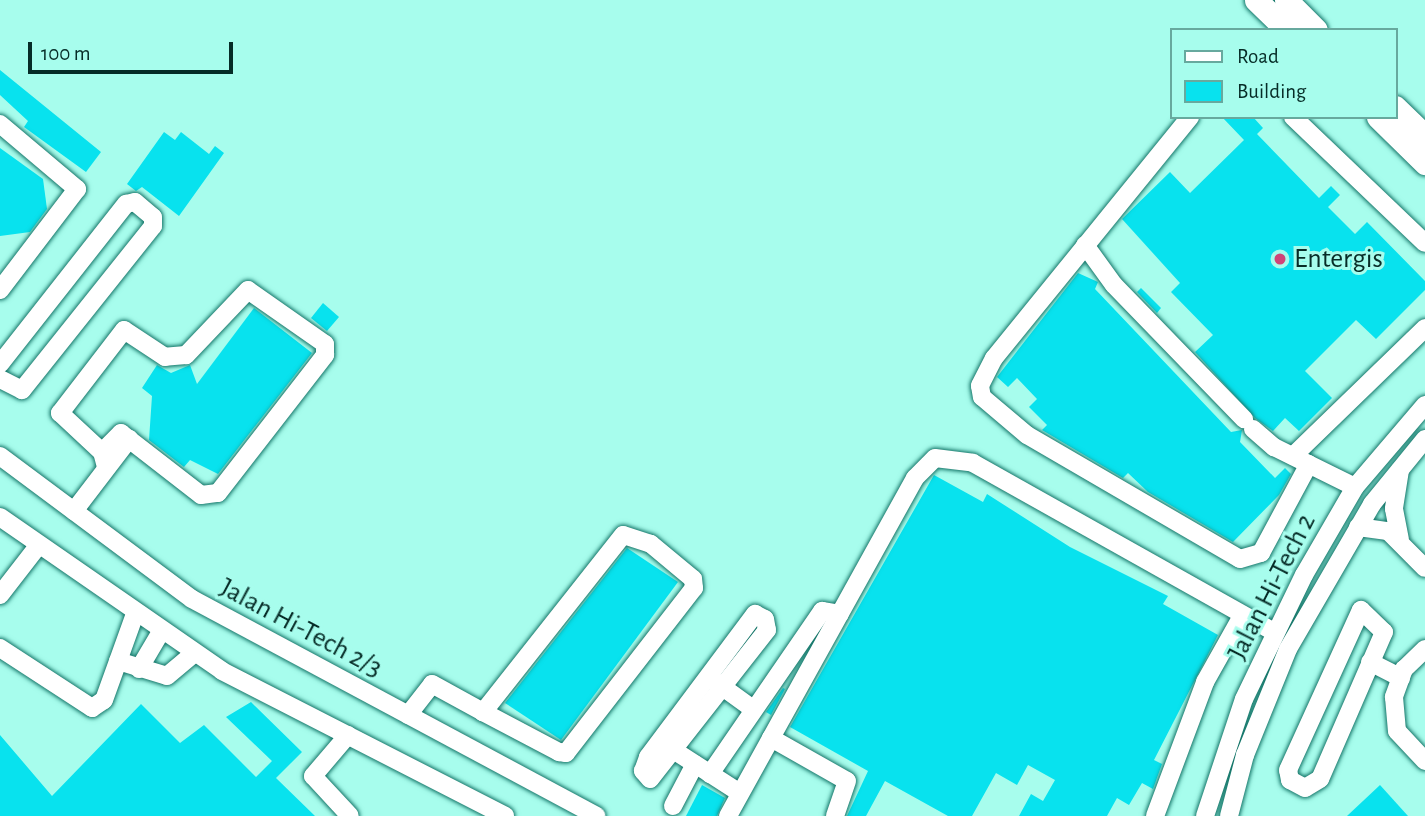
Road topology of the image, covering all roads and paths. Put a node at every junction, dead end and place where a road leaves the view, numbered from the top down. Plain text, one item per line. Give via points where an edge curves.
1 (1256, 0) edge
2 (1286, 0) edge
3 (1285, 28) edge
4 (1314, 28) edge
5 (1397, 109) edge
6 (1188, 119) edge
7 (1295, 119) edge
8 (1380, 119) edge
9 (0, 124) edge
10 (1425, 136) edge
11 (1425, 163) edge
12 (1425, 243) edge
13 (1085, 245) junction
14 (0, 290) edge
15 (1425, 328) edge
16 (0, 364) edge
17 (0, 379) edge
18 (1425, 405) edge
19 (1425, 439) edge
20 (0, 456) edge
21 (105, 460) junction
22 (1301, 460) junction
23 (1400, 468) junction
24 (1355, 487) junction
25 (74, 511) junction
26 (0, 517) edge
27 (1358, 527) junction
28 (1400, 539) junction
29 (38, 546) junction
30 (1425, 568) edge
31 (0, 595) edge
32 (135, 614) junction
33 (840, 614) junction
34 (1242, 616) junction
35 (162, 630) junction
36 (1274, 632) junction
37 (0, 648) edge
38 (1425, 649) edge
39 (194, 653) junction
40 (118, 662) junction
41 (1370, 662) junction
42 (139, 669) junction
43 (708, 676) junction
44 (1401, 678) junction
45 (723, 687) junction
46 (750, 707) junction
47 (483, 712) junction
48 (408, 715) junction
49 (348, 735) junction
50 (771, 738) junction
51 (667, 746) junction
52 (1425, 761) edge
53 (695, 764) junction
54 (710, 774) junction
55 (740, 793) junction
56 (673, 806) dead end
57 (350, 816) edge
58 (505, 816) edge
59 (597, 816) edge
60 (728, 816) edge
61 (835, 816) edge
62 (1155, 816) edge
63 (1205, 816) edge
64 (1229, 816) edge

1 - 3 main road
2 - 4 main road
5 - 10 main road
6 - 13 street
7 - 12 street
8 - 11 main road
9 - 14 street via 77,188
13 - 22 street via 1114,285 1248,424
13 - 22 street via 994,358 980,386 987,406 1240,559 1261,553
15 - 22 street
16 - 17 street via 126,204 135,202 153,217 153,226 22,390
18 - 24 street, Jalan Hi-Tech 2
19 - 23 street, Jalan Hi-Tech 2
20 - 25 street, Jalan Hi-Tech 2/3
21 - 21 street via 123,436 201,495 218,494 325,355 326,344 248,290 186,355 165,357 124,330 61,413
21 - 25 street
22 - 24 street
23 - 27 street, Jalan Hi-Tech 2
23 - 28 street via 1394,509
24 - 36 street, Jalan Hi-Tech 2
25 - 48 street, Jalan Hi-Tech 2/3 via 192,599
26 - 29 street
27 - 28 street via 1378,526
27 - 64 street, Jalan Hi-Tech 2 via 1288,649 1245,755
28 - 30 street
29 - 31 street
29 - 32 street
32 - 35 street
32 - 40 street
33 - 34 street via 915,478 924,465 948,455
33 - 46 street via 822,611
33 - 50 street
34 - 36 street
34 - 62 street via 1205,682
35 - 39 street
35 - 42 street
36 - 63 street, Jalan Hi-Tech 2
37 - 40 street via 92,708 104,700
38 - 44 street
39 - 42 street via 167,676
39 - 49 street
40 - 42 street
41 - 41 street via 1321,779 1305,788 1290,780 1287,770 1361,610 1384,627
41 - 44 street
43 - 45 street
43 - 45 street via 749,617 765,619 767,630
43 - 51 street
44 - 52 street via 1394,698 1397,731
45 - 46 street
45 - 51 street
46 - 54 street
47 - 47 street via 622,535 651,544 693,579 694,589 571,750 559,752
47 - 48 street via 432,684
48 - 59 street, Jalan Hi-Tech 2/3
49 - 57 street via 338,754 315,772 314,780
49 - 58 street
50 - 55 street
50 - 61 street via 847,781
51 - 53 street
53 - 54 street
53 - 56 street
54 - 55 street
55 - 60 street

